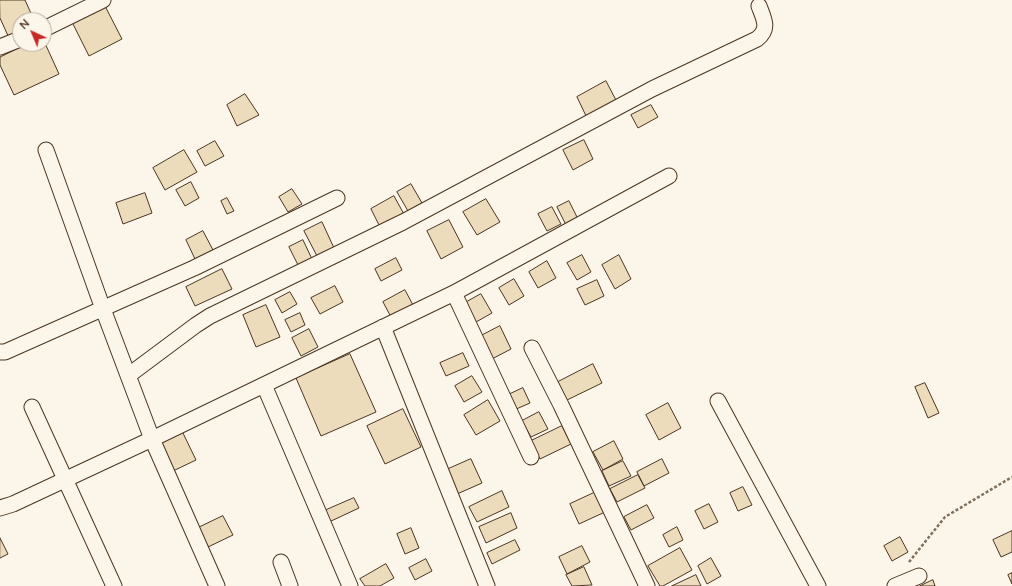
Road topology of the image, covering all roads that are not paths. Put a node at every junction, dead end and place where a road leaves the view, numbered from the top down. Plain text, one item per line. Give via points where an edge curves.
1 (103, 0) edge
2 (759, 6) dead end
3 (52, 25) edge
4 (12, 42) edge
5 (0, 47) edge
6 (46, 150) dead end
7 (669, 176) dead end
8 (337, 198) dead end
9 (454, 293) junction
10 (103, 309) junction
11 (384, 327) junction
12 (532, 348) dead end
13 (0, 352) edge
14 (129, 375) junction
15 (264, 385) junction
16 (718, 401) dead end
17 (32, 406) dead end
18 (152, 439) junction
19 (531, 457) dead end
20 (66, 480) junction
21 (0, 508) edge
22 (280, 562) dead end
23 (919, 576) dead end
24 (114, 586) edge
25 (217, 586) edge
26 (290, 586) edge
27 (350, 586) edge
28 (487, 586) edge
29 (647, 586) edge
30 (818, 586) edge
31 (895, 586) edge

1 - 3 street
2 - 14 street via 766,26 763,34 757,39 652,89 403,222 210,316
4 - 5 street
6 - 10 street
7 - 9 street
8 - 10 street
9 - 11 street
9 - 19 street
10 - 13 street
10 - 14 street
11 - 15 street
11 - 28 street
12 - 29 street
14 - 18 street
15 - 18 street
15 - 27 street
16 - 30 street
17 - 20 street
18 - 20 street
18 - 25 street
20 - 21 street
20 - 24 street
22 - 26 street
23 - 31 street

